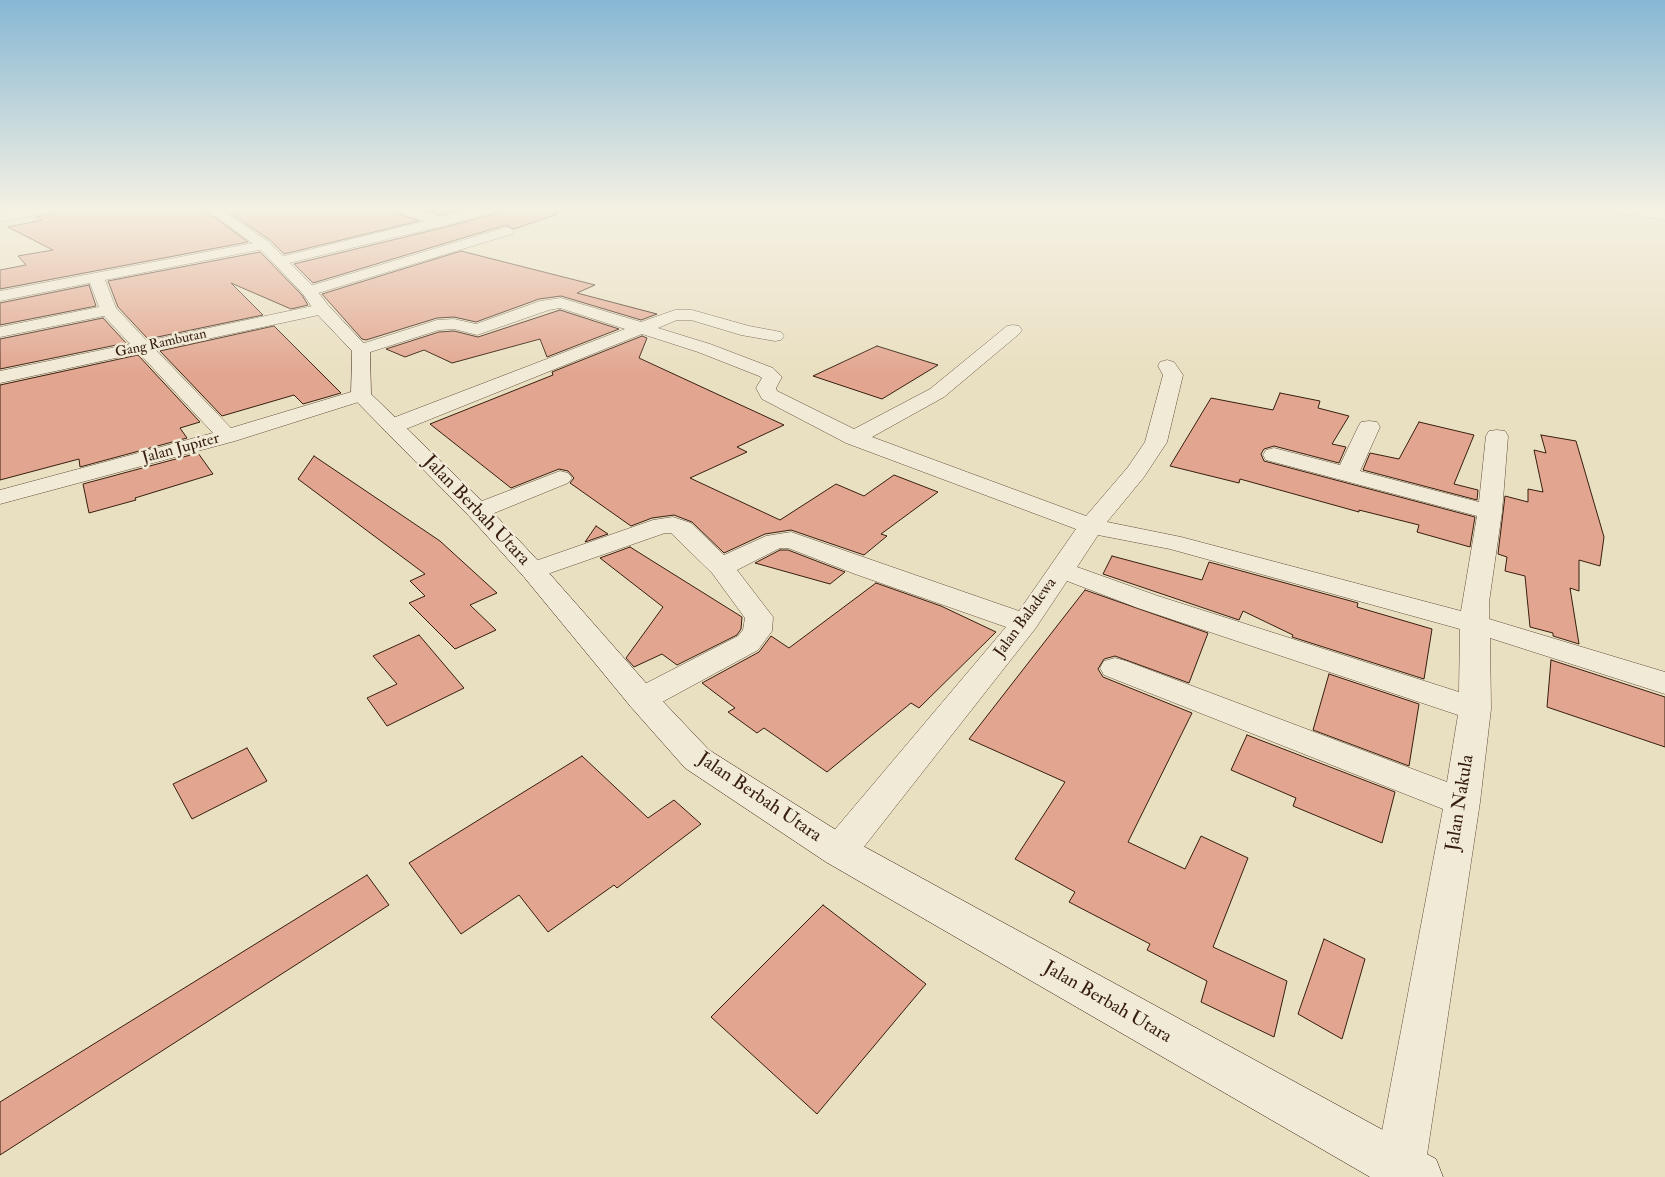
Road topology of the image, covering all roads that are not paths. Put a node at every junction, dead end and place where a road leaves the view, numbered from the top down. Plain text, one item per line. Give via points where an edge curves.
1 (200, 263) edge
2 (282, 263) edge
3 (419, 263) edge
4 (96, 277) junction
5 (0, 296) edge
6 (316, 300) junction
7 (108, 310) junction
8 (642, 329) junction
9 (1013, 330) dead end
10 (0, 332) edge
11 (775, 336) dead end
12 (144, 348) junction
13 (361, 350) junction
14 (1167, 366) dead end
15 (0, 377) edge
16 (361, 394) junction
17 (393, 426) junction
18 (1369, 427) dead end
19 (227, 436) junction
20 (1497, 436) dead end
21 (854, 438) junction
22 (1274, 455) dead end
23 (1347, 474) junction
24 (560, 478) dead end
25 (0, 497) edge
26 (478, 511) junction
27 (1490, 512) junction
28 (1091, 526) junction
29 (721, 568) junction
30 (1061, 570) junction
31 (533, 571) junction
32 (1025, 623) junction
33 (1475, 624) junction
34 (1116, 668) dead end
35 (1665, 683) edge
36 (642, 698) junction
37 (1475, 709) junction
38 (1462, 802) junction
39 (839, 852) junction
40 (1410, 1172) edge

1 - 4 street
2 - 6 street
3 - 6 street, Gang Rambutan
4 - 5 street
4 - 7 street
6 - 12 street, Gang Rambutan
6 - 13 street
7 - 10 street
7 - 12 street
8 - 11 street via 684,314
8 - 13 street via 561,303 483,329 437,325
8 - 17 street
8 - 21 street via 766,372 772,377 766,388 769,395
9 - 21 street via 937,394
12 - 15 street, Gang Rambutan
12 - 19 street
13 - 16 street
14 - 28 street, Jalan Baladewa via 1173,375 1156,442 1136,472
16 - 17 street, Jalan Berbah Utara
16 - 19 street, Jalan Jupiter
17 - 26 street, Jalan Berbah Utara
18 - 23 street
19 - 25 street, Jalan Jupiter
20 - 27 street, Jalan Nakula
21 - 28 street
22 - 23 street
23 - 27 street
24 - 26 street
26 - 31 street, Jalan Berbah Utara
27 - 33 street, Jalan Nakula via 1475,602
28 - 30 street, Jalan Baladewa
28 - 33 street via 1172,542
29 - 31 street via 682,528 668,524
29 - 32 street via 775,541 791,540
29 - 36 street via 759,617 757,631 748,643
30 - 32 street, Jalan Baladewa
30 - 37 street via 1148,602
31 - 36 street, Jalan Berbah Utara
32 - 39 street, Jalan Baladewa
33 - 35 street
33 - 37 street, Jalan Nakula
34 - 38 street
36 - 39 street, Jalan Berbah Utara via 697,759
37 - 38 street, Jalan Nakula
38 - 40 street, Jalan Nakula
39 - 40 street, Jalan Berbah Utara

